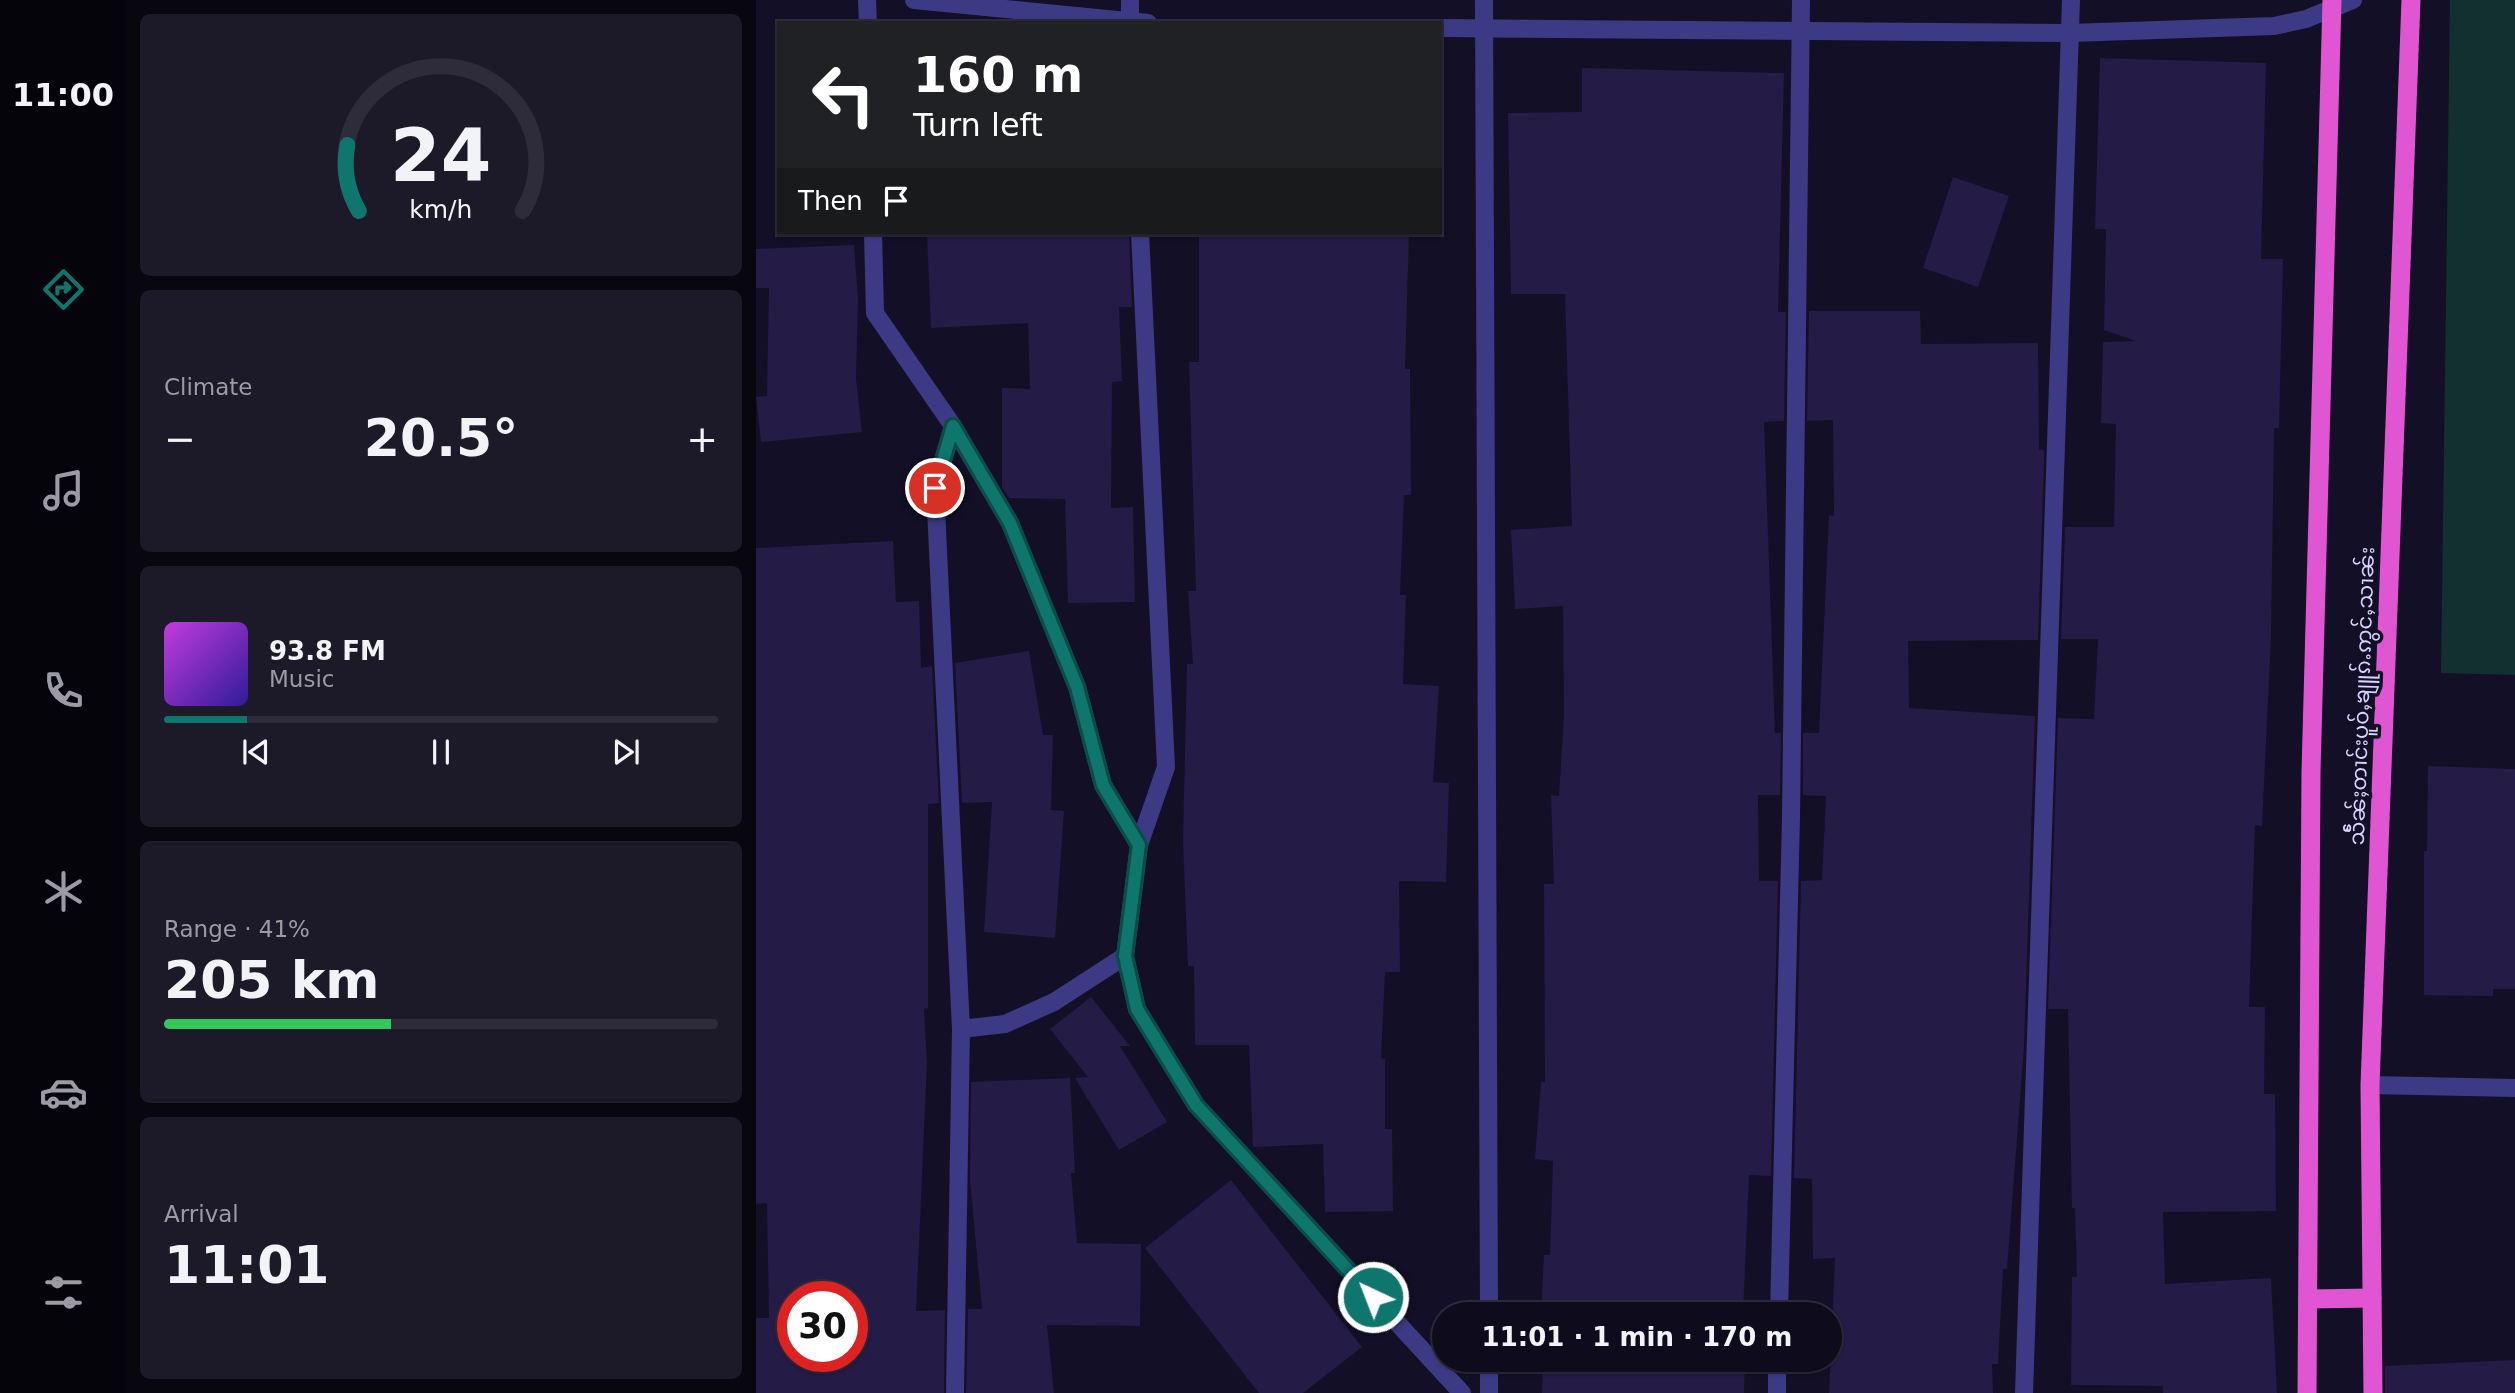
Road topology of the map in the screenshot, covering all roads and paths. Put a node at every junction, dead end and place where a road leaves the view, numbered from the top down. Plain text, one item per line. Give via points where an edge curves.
1 (867, 0) edge
2 (914, 0) edge
3 (1130, 0) edge
4 (1484, 0) edge
5 (1801, 0) edge
6 (2071, 0) edge
7 (2353, 0) edge
8 (2411, 0) edge
9 (2332, 4) edge
10 (867, 21) edge
11 (1110, 21) edge
12 (1129, 21) edge
13 (1442, 28) edge
14 (1484, 28) junction
15 (1801, 29) junction
16 (2070, 33) junction
17 (873, 235) edge
18 (1140, 235) edge
19 (953, 426) junction
20 (1139, 845) junction
21 (1125, 956) junction
22 (961, 1029) junction
23 (2370, 1085) junction
24 (2515, 1088) edge
25 (2372, 1298) junction
26 (2308, 1300) junction
27 (1489, 1302) edge
28 (1779, 1302) edge
29 (1489, 1372) edge
30 (1777, 1372) edge
31 (955, 1393) edge
32 (1462, 1393) edge
33 (1489, 1393) edge
34 (1777, 1393) edge
35 (2024, 1393) edge
36 (2307, 1393) edge
37 (2373, 1393) edge

1 - 10 street
2 - 11 street
3 - 12 street
4 - 14 street
5 - 15 street
6 - 16 street
7 - 9 street
8 - 23 highway, သဵႅၼ်ႈတၢင်းပူဝ်ႇၶျူၵ်ႉဢွင်ႇသၢၼ်း
9 - 16 street via 2274,26
9 - 26 highway via 2311,772
13 - 14 street
14 - 15 street
14 - 27 street
15 - 16 street
15 - 28 street
16 - 35 street
17 - 19 street via 875,313
18 - 20 street via 1166,767
19 - 20 street via 1010,523 1077,687 1103,785
19 - 22 street via 935,488
20 - 21 street
21 - 22 street via 1054,1002 1005,1024
21 - 32 street via 1137,1009 1196,1105
22 - 31 street
23 - 24 street
23 - 25 highway, သဵႅၼ်ႈတၢင်းပူဝ်ႇၶျူၵ်ႉဢွင်ႇသၢၼ်း
25 - 26 highway
25 - 37 highway, သဵႅၼ်ႈတၢင်းပူဝ်ႇၶျူၵ်ႉဢွင်ႇသၢၼ်း
26 - 36 highway
29 - 33 street
30 - 34 street

